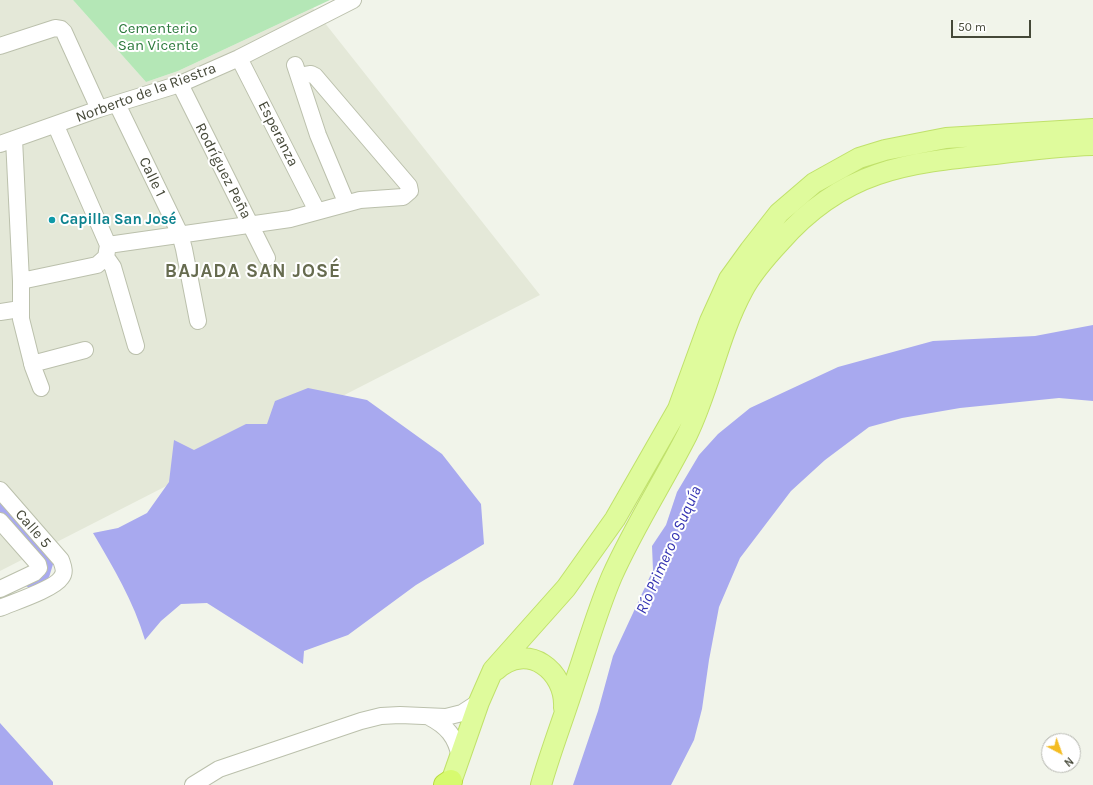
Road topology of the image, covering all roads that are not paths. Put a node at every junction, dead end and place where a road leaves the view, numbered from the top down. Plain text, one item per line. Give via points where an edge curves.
1 (353, 0) edge
2 (0, 46) edge
3 (239, 58) junction
4 (180, 84) junction
5 (117, 104) junction
6 (99, 109) junction
7 (56, 126) junction
8 (1093, 128) edge
9 (7, 142) edge
10 (1093, 145) edge
11 (346, 202) junction
12 (317, 211) junction
13 (250, 224) junction
14 (180, 234) junction
15 (107, 251) junction
16 (267, 258) dead end
17 (21, 281) junction
18 (20, 309) junction
19 (0, 312) edge
20 (198, 321) dead end
21 (136, 346) dead end
22 (85, 350) dead end
23 (32, 364) junction
24 (41, 388) dead end
25 (0, 490) edge
26 (0, 521) edge
27 (0, 589) edge
28 (0, 608) edge
29 (489, 679) junction
30 (479, 702) junction
31 (429, 717) junction
32 (563, 717) junction
33 (460, 757) junction
34 (448, 784) edge
35 (193, 785) edge
36 (541, 785) edge

1 - 3 street, Norberto de la Riestra
2 - 6 street via 55,28 61,29
3 - 4 street, Norberto de la Riestra
3 - 12 street, Esperanza
4 - 5 street, Norberto de la Riestra
4 - 13 street, Rodríguez Peña
5 - 6 street, Norberto de la Riestra
5 - 14 street, Calle 1
6 - 7 street, Norberto de la Riestra
7 - 9 street, Norberto de la Riestra
7 - 15 street
8 - 29 main road via 946,138 897,147 859,158 814,183 795,198 779,213 729,279 678,409 615,519 566,588 500,660
9 - 17 street
10 - 32 main road via 942,159 884,171 836,193 791,229 757,269 734,308 688,431 638,524 604,597
11 - 11 street via 403,197 410,191 409,186 315,76 297,70 323,148
11 - 12 street
12 - 13 street via 290,219
13 - 14 street
13 - 16 street, Rodríguez Peña
14 - 15 street
14 - 20 street, Calle 1
15 - 17 street via 97,265
15 - 21 street
17 - 18 street
18 - 19 street
18 - 23 street
22 - 23 street
23 - 24 street
25 - 28 street, Calle 5 via 61,560 64,569 62,577 55,584
26 - 27 street via 39,568 34,573
29 - 30 main road
29 - 32 main road via 498,668 512,660 531,660 546,666 556,676 562,689
30 - 31 street via 455,716
30 - 33 main road
31 - 33 street via 452,734
31 - 35 street via 400,715 361,721 219,769
32 - 36 main road
33 - 34 main road

